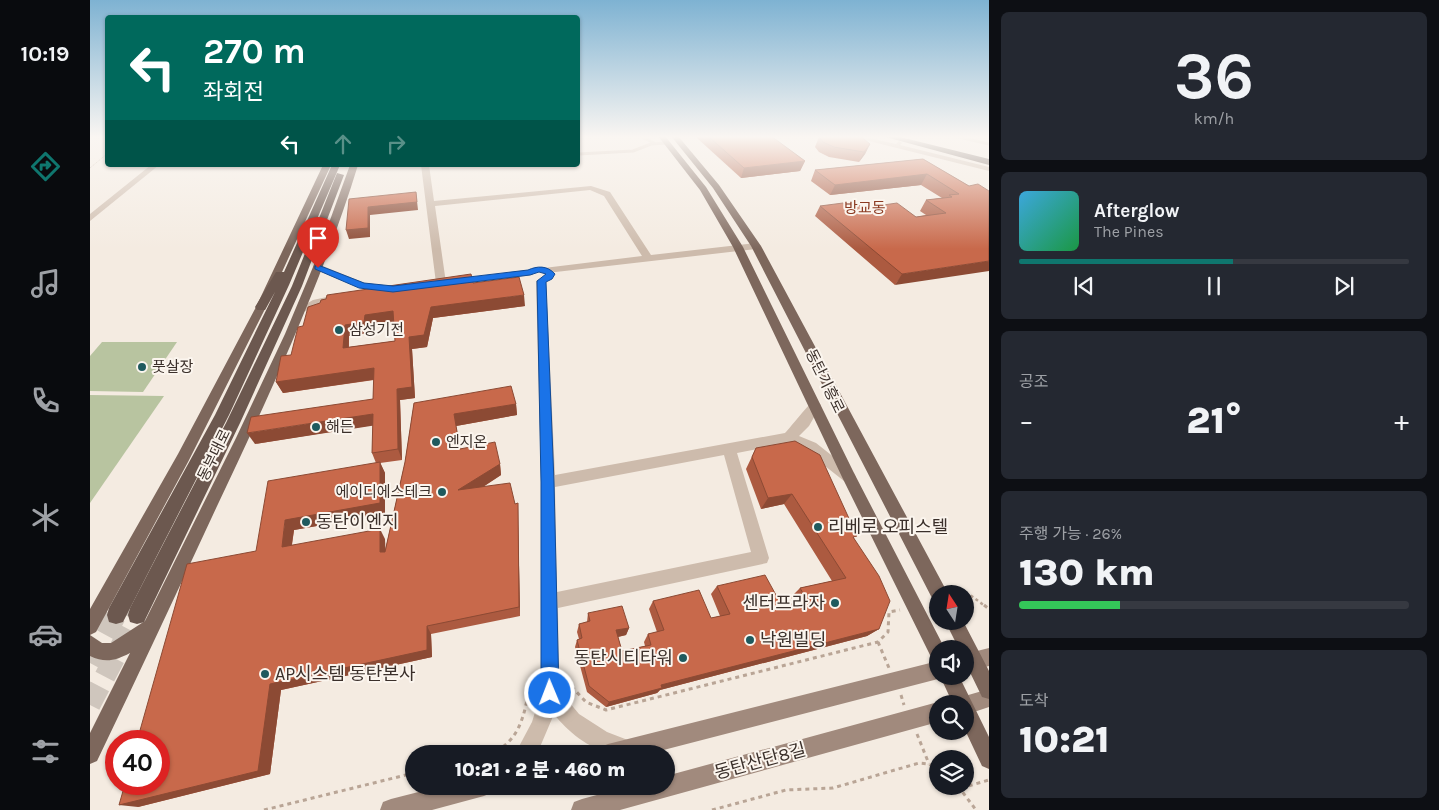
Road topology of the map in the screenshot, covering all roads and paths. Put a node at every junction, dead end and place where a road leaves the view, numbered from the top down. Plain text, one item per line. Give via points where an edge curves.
1 (143, 174) edge
2 (323, 174) edge
3 (334, 174) edge
4 (339, 174) edge
5 (351, 174) edge
6 (426, 174) edge
7 (691, 174) edge
8 (700, 174) edge
9 (330, 192) junction
10 (430, 204) junction
11 (90, 218) edge
12 (335, 222) junction
13 (756, 246) junction
14 (738, 247) junction
15 (648, 258) junction
16 (318, 268) junction
17 (539, 275) junction
18 (261, 307) junction
19 (300, 310) junction
20 (815, 406) junction
21 (789, 438) junction
22 (729, 449) junction
23 (850, 477) junction
24 (548, 482) junction
25 (934, 585) edge
26 (974, 598) edge
27 (548, 602) junction
28 (989, 609) edge
29 (889, 612) edge
30 (116, 615) tunnel mouth
31 (94, 620) edge
32 (143, 621) junction
33 (959, 630) edge
34 (90, 638) edge
35 (932, 640) edge
36 (878, 642) junction
37 (90, 644) edge
38 (976, 660) edge
39 (929, 672) edge
40 (895, 681) junction
41 (572, 686) dead end
42 (989, 690) edge
43 (550, 693) junction
44 (989, 698) edge
45 (527, 700) dead end
46 (974, 702) edge
47 (929, 715) edge
48 (911, 720) junction
49 (974, 727) edge
50 (506, 745) edge
51 (531, 745) edge
52 (609, 745) edge
53 (641, 745) edge
54 (90, 754) edge
55 (989, 759) edge
56 (929, 764) joint
57 (405, 774) edge
58 (989, 780) edge
59 (974, 784) edge
60 (449, 795) edge
61 (966, 795) edge
62 (588, 809) edge
63 (264, 810) edge
64 (391, 810) edge
65 (712, 810) edge
66 (976, 810) edge

1 - 11 street
2 - 18 main road, 동부대로
3 - 9 highway, 동부대로
4 - 9 highway, 동부대로
5 - 12 main road, 동부대로
6 - 10 street
7 - 14 main road, 동탄기흥로
8 - 13 main road, 동탄기흥로 via 722,194
9 - 12 highway
9 - 18 highway via 302,226
9 - 30 highway, 동부대로 via 222,415
9 - 32 highway, 동부대로 via 297,286
10 - 15 street via 591,188 600,190 607,194
10 - 17 street via 436,284
12 - 16 main road, 동부대로
13 - 14 street
13 - 25 main road, 동탄기흥로
14 - 15 street
14 - 20 main road, 동탄기흥로
15 - 17 street
16 - 19 main road, 동부대로
16 - 19 street via 362,286 398,288 317,302
17 - 24 street
18 - 31 main road, 동부대로
19 - 32 main road, 동부대로 via 243,438
20 - 21 street
20 - 23 main road, 동탄기흥로
21 - 22 street
21 - 23 street via 811,447
22 - 24 street
22 - 27 street via 761,558
23 - 35 main road, 동탄기흥로
24 - 27 street
26 - 28 path
27 - 43 street
29 - 36 path via 888,632
31 - 34 main road, 동부대로
32 - 37 main road via 126,646 114,652 93,649
32 - 54 main road, 동부대로
33 - 38 main road
36 - 40 path
36 - 41 path via 606,710 590,706
38 - 42 main road
39 - 40 main road
40 - 48 path
40 - 53 main road
43 - 51 street via 544,718
43 - 52 street via 572,721
44 - 46 main road
45 - 50 path via 524,719
47 - 48 main road, 동탄산단8길
48 - 56 path
48 - 62 main road, 동탄산단8길
49 - 55 main road
56 - 65 path via 918,763 833,788 786,790
57 - 63 path
58 - 59 path
60 - 64 main road
61 - 66 path

